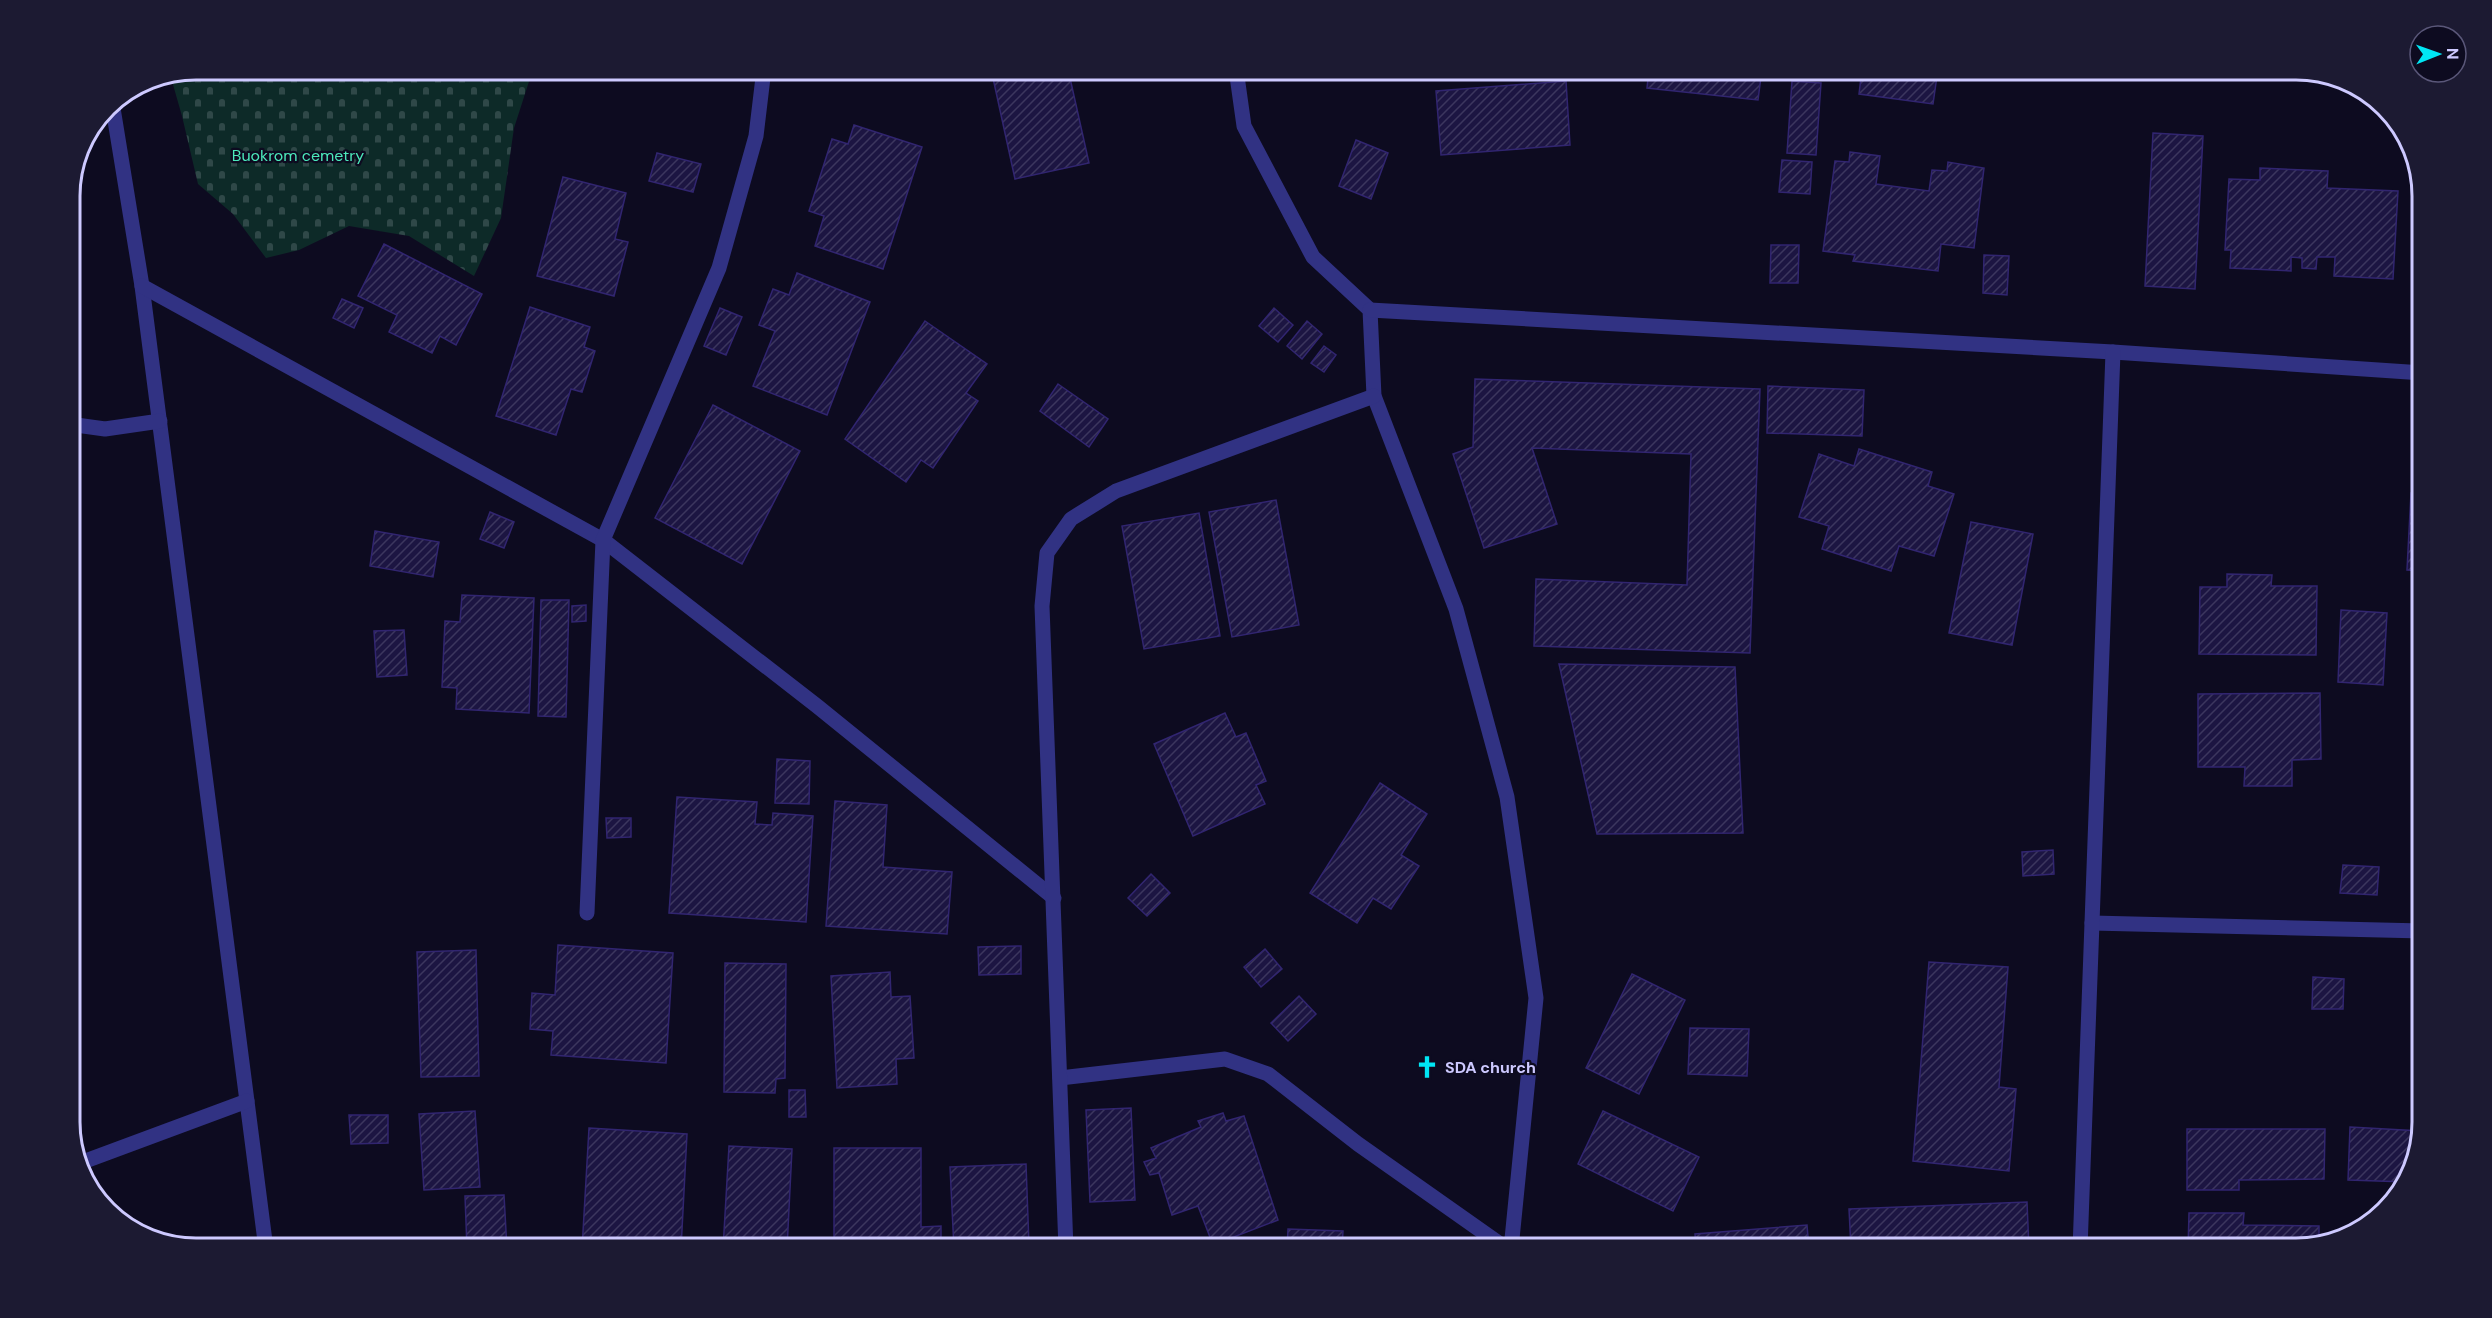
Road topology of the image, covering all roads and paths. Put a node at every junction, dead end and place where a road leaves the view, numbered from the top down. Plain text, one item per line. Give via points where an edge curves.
1 (763, 79) edge
2 (1237, 79) edge
3 (114, 112) edge
4 (142, 286) junction
5 (1370, 310) junction
6 (2113, 352) junction
7 (2412, 372) edge
8 (1374, 396) junction
9 (160, 421) junction
10 (80, 426) edge
11 (603, 540) junction
12 (1054, 898) junction
13 (587, 913) dead end
14 (2092, 923) junction
15 (2412, 931) edge
16 (1060, 1078) junction
17 (247, 1101) junction
18 (86, 1161) edge
19 (265, 1238) edge
20 (1066, 1238) edge
21 (1493, 1238) edge
22 (1510, 1238) edge
23 (2080, 1238) edge

1 - 11 street via 756,136 719,268
2 - 5 street via 1244,126 1312,258
3 - 4 street
4 - 9 street
4 - 11 street
5 - 6 street
5 - 8 street
6 - 7 street
6 - 14 street
8 - 12 street via 1116,491 1071,519 1047,554 1042,606
8 - 22 street via 1456,609 1507,797 1536,998
9 - 10 street via 105,429
9 - 17 street
11 - 12 street via 817,706
11 - 13 street
12 - 16 street
14 - 15 street
14 - 23 street
16 - 20 street
16 - 21 street via 1225,1059 1268,1074
17 - 18 street
17 - 19 street

